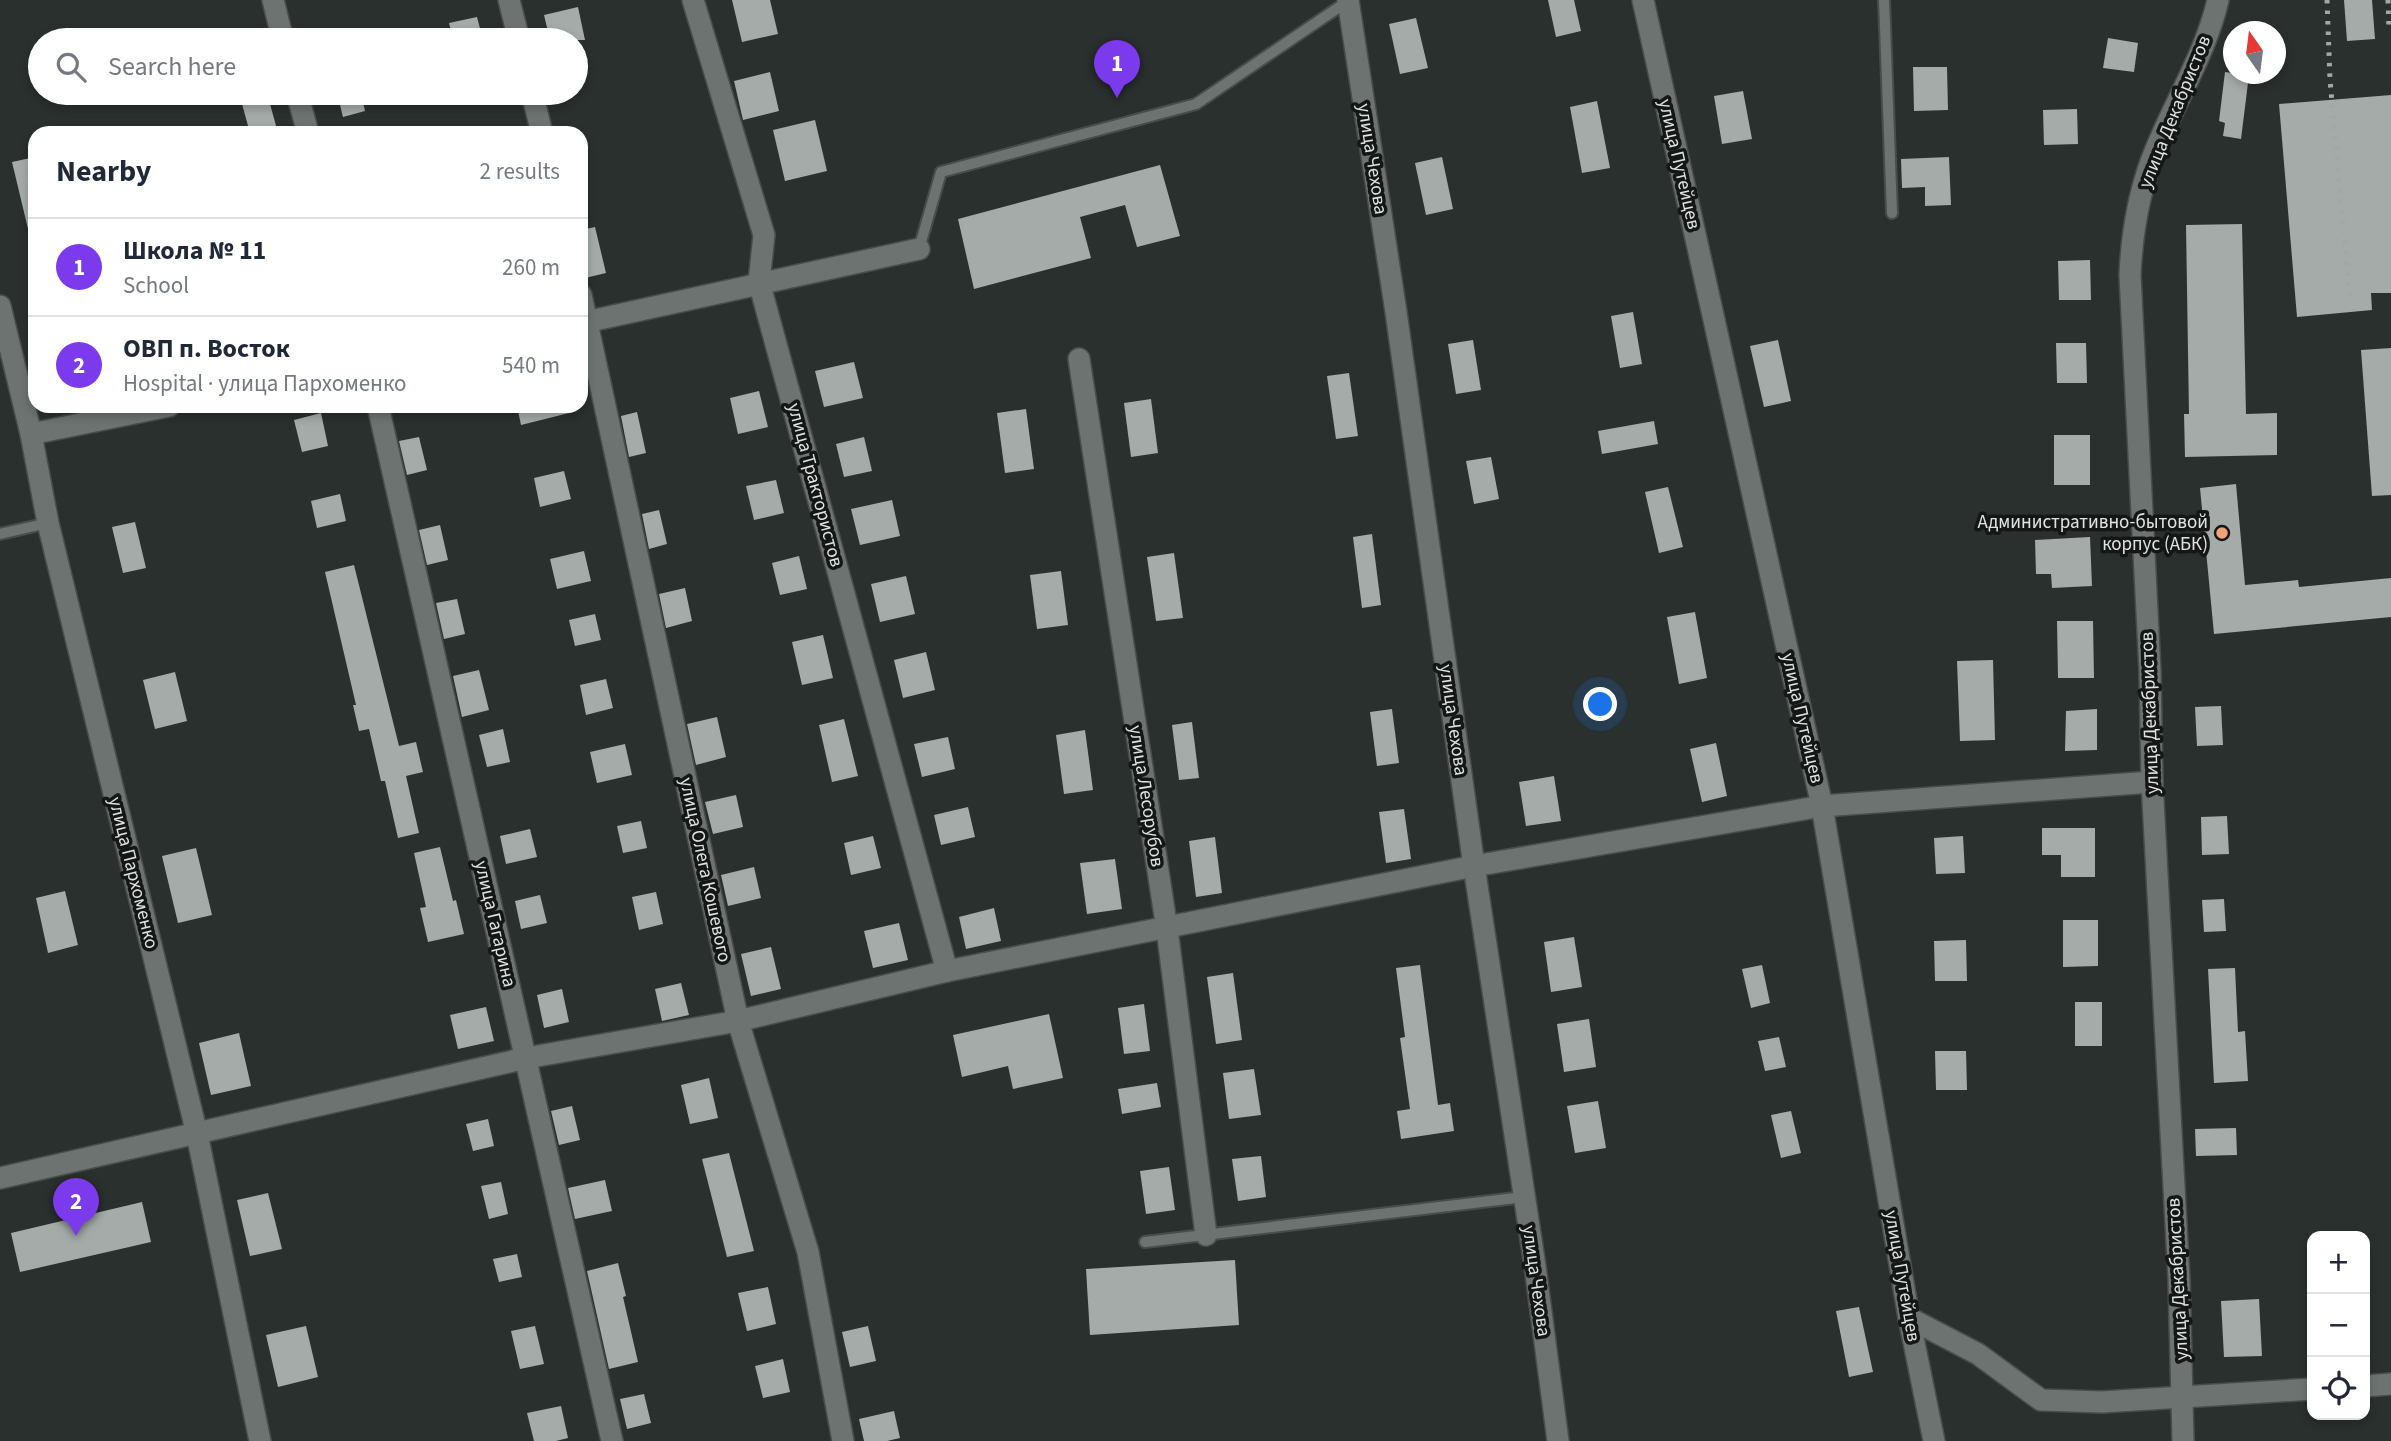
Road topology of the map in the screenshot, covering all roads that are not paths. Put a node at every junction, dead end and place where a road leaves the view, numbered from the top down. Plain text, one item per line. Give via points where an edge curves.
1 (273, 0) edge
2 (509, 0) edge
3 (693, 0) edge
4 (1348, 0) edge
5 (1643, 0) edge
6 (1884, 0) edge
7 (2218, 0) edge
8 (280, 28) edge
9 (516, 28) edge
10 (300, 105) edge
11 (535, 105) edge
12 (306, 126) edge
13 (539, 126) edge
14 (1892, 213) dead end
15 (919, 248) joint
16 (759, 282) junction
17 (0, 306) edge
18 (588, 321) edge
19 (588, 340) edge
20 (1079, 359) dead end
21 (134, 413) edge
22 (380, 413) edge
23 (31, 434) junction
24 (48, 523) junction
25 (0, 534) edge
26 (2152, 782) junction
27 (1822, 806) junction
28 (1474, 866) junction
29 (1167, 929) junction
30 (947, 971) junction
31 (738, 1021) junction
32 (526, 1058) junction
33 (197, 1134) junction
34 (0, 1178) edge
35 (1524, 1197) junction
36 (1206, 1235) junction
37 (1145, 1242) dead end
38 (1909, 1318) junction
39 (2391, 1384) edge
40 (2370, 1386) edge
41 (2307, 1389) edge
42 (2183, 1396) junction
43 (260, 1441) edge
44 (612, 1441) edge
45 (843, 1441) edge
46 (1558, 1441) edge
47 (1934, 1441) edge
48 (2183, 1441) edge

1 - 8 street
2 - 9 street
3 - 16 street, улица Трактористов via 764,234
4 - 15 lane via 1196,104 941,172
4 - 28 street, улица Чехова
5 - 27 street, улица Путейцев
6 - 14 lane
7 - 26 street, улица Декабристов via 2146,176 2131,248
10 - 12 street
11 - 13 street
15 - 16 street
16 - 18 street
16 - 30 street, улица Трактористов
17 - 23 street, улица Пархоменко
19 - 31 street, улица Олега Кошевого
20 - 29 street, улица Лесорубов
21 - 23 street
22 - 32 street, улица Гагарина
23 - 24 street, улица Пархоменко
24 - 25 lane
24 - 33 street, улица Пархоменко
26 - 27 street
26 - 42 street, улица Декабристов
27 - 28 street
27 - 38 street, улица Путейцев
28 - 29 street
28 - 35 street, улица Чехова
29 - 30 street
29 - 36 street, улица Лесорубов
30 - 31 street
31 - 32 street
31 - 45 street, улица Олега Кошевого via 808,1252
32 - 33 street
32 - 44 street, улица Гагарина
33 - 34 street
33 - 43 street, улица Пархоменко
35 - 36 lane
35 - 46 street, улица Чехова
36 - 37 lane
38 - 42 street via 1978,1354 2041,1400 2102,1402
38 - 47 street, улица Путейцев
39 - 40 street
41 - 42 street
42 - 48 street, улица Декабристов

